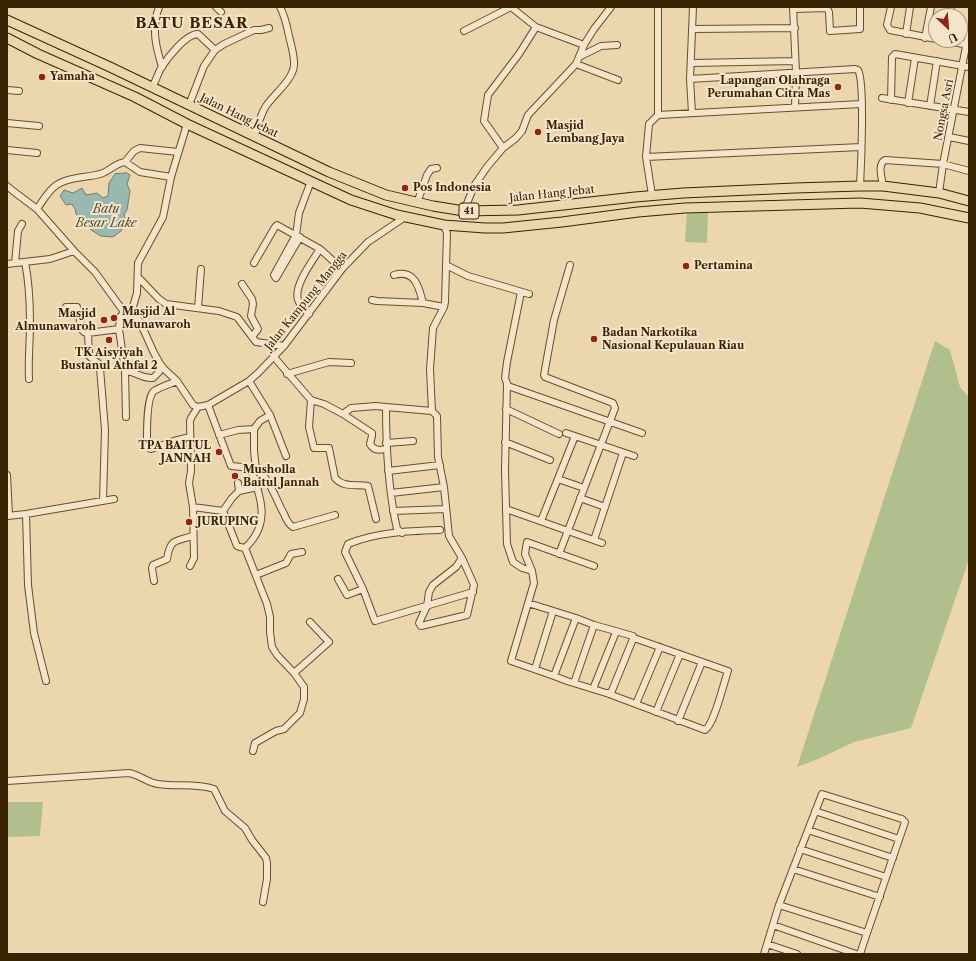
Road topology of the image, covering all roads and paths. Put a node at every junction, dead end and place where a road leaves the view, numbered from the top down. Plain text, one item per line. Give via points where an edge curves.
1 (159, 7) edge
2 (216, 7) edge
3 (280, 7) edge
4 (511, 7) edge
5 (611, 7) edge
6 (658, 7) edge
7 (693, 7) edge
8 (860, 7) edge
9 (890, 7) edge
10 (910, 7) edge
11 (931, 7) edge
12 (794, 8) edge
13 (221, 12) dead end
14 (7, 20) edge
15 (536, 27) junction
16 (269, 28) dead end
17 (794, 28) junction
18 (693, 29) junction
19 (464, 31) dead end
20 (969, 31) edge
21 (906, 34) junction
22 (7, 38) edge
23 (925, 38) junction
24 (928, 38) edge
25 (584, 45) junction
26 (617, 45) dead end
27 (968, 45) edge
28 (968, 48) edge
29 (215, 50) junction
30 (915, 58) junction
31 (577, 60) junction
32 (795, 61) junction
33 (937, 61) junction
34 (692, 63) junction
35 (966, 66) edge
36 (110, 67) junction
37 (162, 68) junction
38 (796, 72) junction
39 (690, 79) junction
40 (618, 80) dead end
41 (102, 83) junction
42 (152, 88) junction
43 (7, 90) edge
44 (19, 91) dead end
45 (882, 98) dead end
46 (891, 100) junction
47 (908, 103) junction
48 (861, 104) junction
49 (189, 105) junction
50 (930, 106) junction
51 (795, 107) junction
52 (954, 110) junction
53 (969, 112) edge
54 (692, 113) junction
55 (658, 115) junction
56 (7, 123) edge
57 (187, 124) junction
58 (39, 126) dead end
59 (254, 137) junction
60 (949, 137) junction
61 (969, 141) edge
62 (861, 147) junction
63 (503, 148) junction
64 (7, 150) edge
65 (178, 152) junction
66 (37, 153) dead end
67 (646, 157) junction
68 (125, 162) junction
69 (943, 164) junction
70 (437, 168) dead end
71 (969, 171) edge
72 (170, 177) junction
73 (311, 181) junction
74 (7, 186) edge
75 (860, 186) junction
76 (883, 186) junction
77 (939, 193) junction
78 (652, 195) junction
79 (969, 201) edge
80 (417, 203) junction
81 (37, 209) junction
82 (518, 210) junction
83 (464, 211) junction
84 (405, 217) junction
85 (969, 218) edge
86 (297, 221) junction
87 (22, 224) dead end
88 (444, 225) junction
89 (520, 226) junction
90 (284, 228) junction
91 (298, 236) junction
92 (320, 249) junction
93 (74, 251) junction
94 (25, 262) junction
95 (254, 262) dead end
96 (15, 263) junction
97 (7, 264) edge
98 (446, 265) junction
99 (570, 265) dead end
100 (201, 269) dead end
101 (342, 269) junction
102 (394, 275) dead end
103 (138, 277) junction
104 (242, 284) dead end
105 (521, 292) junction
106 (529, 294) dead end
107 (372, 300) dead end
108 (423, 303) junction
109 (66, 307) dead end
110 (444, 307) junction
111 (198, 308) junction
112 (132, 310) junction
113 (124, 312) junction
114 (309, 314) junction
115 (119, 329) junction
116 (88, 333) junction
117 (252, 337) junction
118 (284, 346) junction
119 (274, 357) junction
120 (159, 362) junction
121 (351, 363) dead end
122 (125, 371) junction
123 (287, 374) junction
124 (29, 379) dead end
125 (177, 381) junction
126 (248, 381) junction
127 (507, 384) junction
128 (311, 400) junction
129 (208, 405) junction
130 (198, 407) junction
131 (386, 408) junction
132 (506, 409) junction
133 (432, 411) junction
134 (343, 414) junction
135 (270, 415) junction
136 (126, 416) dead end
137 (611, 422) junction
138 (254, 429) junction
139 (566, 433) dead end
140 (642, 433) dead end
141 (559, 434) dead end
142 (219, 435) junction
143 (575, 436) junction
144 (190, 437) junction
145 (413, 441) dead end
146 (505, 442) junction
147 (601, 445) junction
148 (386, 446) junction
149 (623, 453) junction
150 (286, 456) dead end
151 (634, 456) dead end
152 (550, 460) dead end
153 (440, 465) junction
154 (254, 470) junction
155 (388, 470) junction
156 (7, 475) edge
157 (558, 480) junction
158 (238, 482) dead end
159 (258, 487) junction
160 (444, 487) junction
161 (584, 488) junction
162 (239, 491) junction
163 (390, 493) junction
164 (580, 498) junction
165 (114, 499) dead end
166 (103, 501) junction
167 (193, 507) junction
168 (605, 507) junction
169 (446, 509) junction
170 (506, 509) junction
171 (223, 511) junction
172 (393, 511) junction
173 (26, 514) junction
174 (335, 515) dead end
175 (8, 516) edge
176 (376, 520) dead end
177 (541, 521) junction
178 (440, 530) dead end
179 (568, 531) junction
180 (402, 533) junction
181 (194, 536) junction
182 (594, 540) junction
183 (602, 543) dead end
184 (245, 548) junction
185 (302, 552) dead end
186 (559, 554) junction
187 (462, 558) junction
188 (190, 566) dead end
189 (594, 566) dead end
190 (532, 571) junction
191 (256, 575) junction
192 (338, 579) dead end
193 (154, 581) dead end
194 (363, 589) junction
195 (473, 592) junction
196 (528, 604) junction
197 (427, 606) junction
198 (553, 611) junction
199 (576, 618) junction
200 (310, 622) dead end
201 (594, 625) junction
202 (616, 632) junction
203 (634, 638) junction
204 (660, 647) junction
205 (680, 654) junction
206 (702, 662) junction
207 (535, 669) junction
208 (294, 673) junction
209 (554, 676) junction
210 (46, 681) dead end
211 (574, 683) junction
212 (592, 689) junction
213 (609, 694) junction
214 (636, 704) junction
215 (656, 712) junction
216 (678, 721) junction
217 (252, 751) dead end
218 (7, 781) edge
219 (815, 811) junction
220 (808, 830) junction
221 (899, 839) junction
222 (800, 849) junction
223 (893, 858) junction
224 (793, 869) junction
225 (886, 877) junction
226 (880, 897) junction
227 (263, 902) dead end
228 (779, 905) junction
229 (773, 926) junction
230 (867, 934) junction
231 (767, 944) junction
232 (764, 954) edge
233 (797, 954) edge
234 (856, 954) edge
235 (860, 954) edge

1 - 37 street via 154,32
2 - 13 street
3 - 59 street via 285,19 294,69 265,107
4 - 15 street
4 - 19 street
5 - 25 street
6 - 55 street
7 - 18 street
8 - 12 street via 860,30 830,31 828,8
9 - 21 street via 889,29
10 - 21 street
11 - 23 street
12 - 17 street
14 - 36 highway, Jalan Hang Jebat / 41
15 - 25 street
15 - 63 street via 487,98 484,122
16 - 29 street via 254,30
17 - 18 street
17 - 32 street
18 - 34 street
20 - 27 street, Nongsa Asri
21 - 23 street
22 - 41 highway
23 - 24 street
25 - 31 street
26 - 31 street via 601,46
28 - 35 street, Nongsa Asri
29 - 37 street via 198,34 193,35 185,39
29 - 49 street via 204,66
30 - 33 street
30 - 46 street via 895,54 892,57
30 - 47 street
31 - 40 street
31 - 63 street via 530,114 522,131
32 - 34 street
32 - 38 street
33 - 35 street
33 - 50 street
34 - 39 street
35 - 52 street, Nongsa Asri
36 - 41 highway
36 - 42 highway, Jalan Hang Jebat / 41
37 - 42 street
38 - 39 street
38 - 48 street via 858,70
38 - 51 street
39 - 54 street
41 - 57 highway
42 - 49 highway, Jalan Hang Jebat / 41
43 - 44 street
45 - 46 street
46 - 47 street
47 - 50 street
48 - 51 street
48 - 62 street
49 - 59 highway, Jalan Hang Jebat / 41
50 - 52 street
51 - 54 street
52 - 53 street
52 - 60 street, Nongsa Asri
54 - 55 street
55 - 67 street via 649,124
56 - 58 street
57 - 65 street
57 - 73 highway
59 - 80 highway, Jalan Hang Jebat / 41 via 356,184
60 - 61 street
60 - 69 street, Nongsa Asri
62 - 67 street
62 - 75 street
63 - 83 street via 474,186
64 - 66 street
65 - 68 street via 140,148 134,150
65 - 72 street
67 - 78 street
68 - 72 street via 140,172
68 - 81 street via 102,173 75,178 57,185
69 - 71 street
69 - 76 street via 883,161 880,167
69 - 77 street, Nongsa Asri
70 - 80 street via 431,169 427,175
72 - 103 street via 163,217 138,263
73 - 84 highway via 351,200
73 - 86 street
74 - 81 street
75 - 76 highway, Jalan Hang Jebat / 41
75 - 78 highway, Jalan Hang Jebat / 41
76 - 77 highway, Jalan Hang Jebat / 41
77 - 79 highway, Jalan Hang Jebat / 41
78 - 82 highway, Jalan Hang Jebat / 41
80 - 83 highway, Jalan Hang Jebat / 41
81 - 93 street
82 - 83 highway, Jalan Hang Jebat / 41
82 - 89 highway
84 - 88 highway
84 - 101 street, Jalan Kampung Mangga via 368,242
85 - 89 highway via 920,208 864,203 684,208
86 - 90 street
86 - 91 street
87 - 96 street via 18,231
88 - 89 highway via 484,228
88 - 98 street via 447,233
90 - 91 street
90 - 95 street via 275,226
91 - 91 street via 276,278 274,275
91 - 92 street
92 - 101 street
92 - 114 street via 300,282 297,297
93 - 94 street via 50,260
93 - 113 street via 95,272
94 - 96 street
94 - 124 street via 30,323
96 - 97 street
98 - 105 street via 468,276
98 - 110 street
99 - 137 street via 554,320 544,375 545,378 613,403 615,408
100 - 111 street
101 - 114 street, Jalan Kampung Mangga
102 - 108 street via 400,273 414,279 420,288
103 - 111 street via 164,303
103 - 112 street
104 - 117 street via 252,299 251,316 258,329
105 - 106 street
105 - 127 street via 507,362
107 - 108 street
108 - 110 street
109 - 116 street via 77,307 82,330
110 - 133 street via 433,328 430,369
111 - 117 street via 237,317
112 - 113 street
112 - 120 street
113 - 115 street via 120,317
114 - 118 street, Jalan Kampung Mangga
115 - 116 street
115 - 122 street
116 - 166 street via 89,356 100,368 105,430
117 - 118 street via 258,342
118 - 119 street, Jalan Kampung Mangga
119 - 123 street
119 - 126 street, Jalan Kampung Mangga
120 - 122 street via 159,372 153,378
120 - 125 street
121 - 123 street via 329,362
122 - 136 street
123 - 128 street
125 - 130 street via 193,405
125 - 144 street via 152,394 146,446 151,449
126 - 129 street, Jalan Kampung Mangga
126 - 135 street
127 - 132 street
127 - 137 street
128 - 134 street
128 - 176 street via 309,427 314,448 329,448 337,480 350,486 368,486
129 - 130 street, Jalan Kampung Mangga
129 - 142 street
130 - 144 street via 191,418
131 - 133 street
131 - 134 street via 351,408
131 - 148 street
132 - 141 street
132 - 146 street
133 - 153 street via 438,419 437,448
134 - 148 street via 372,433 372,448 377,450
135 - 138 street
135 - 150 street
137 - 140 street
137 - 147 street
138 - 142 street
138 - 154 street
139 - 143 street
142 - 154 street via 231,466
143 - 147 street
143 - 157 street
144 - 167 street via 189,483
145 - 148 street
146 - 152 street
146 - 170 street
147 - 149 street
147 - 161 street
148 - 155 street
149 - 151 street
149 - 168 street
153 - 155 street
153 - 160 street
154 - 159 street
154 - 174 street via 268,480 283,513 293,527
155 - 163 street
156 - 175 street
157 - 161 street
157 - 177 street
158 - 162 street
159 - 162 street
159 - 184 street via 262,516 254,539
160 - 163 street
160 - 169 street
161 - 164 street
162 - 171 street
163 - 172 street
164 - 168 street
164 - 179 street
165 - 166 street
166 - 173 street
167 - 171 street
167 - 181 street
168 - 182 street
169 - 172 street
169 - 187 street via 449,536
170 - 177 street
170 - 190 street via 507,544 513,562
171 - 184 street via 237,546
172 - 180 street via 397,529
173 - 175 street
173 - 210 street via 28,585 34,633
177 - 179 street
178 - 180 street
179 - 182 street
179 - 186 street
180 - 194 street via 379,534 348,544 344,552
181 - 188 street via 194,560
181 - 193 street via 170,545 167,560 153,565
182 - 183 street
184 - 191 street
185 - 191 street via 291,554 286,563
186 - 189 street
186 - 190 street via 526,542 525,554
187 - 195 street via 474,586
187 - 197 street via 456,568 433,585
190 - 196 street via 534,583
191 - 208 street via 270,614 272,647
192 - 194 street via 347,595
194 - 197 street via 376,621
195 - 197 street
195 - 197 street via 466,615 421,626 419,623
196 - 198 street
196 - 207 street via 511,661
198 - 199 street
198 - 207 street
199 - 201 street
199 - 209 street
200 - 208 street via 329,642
201 - 202 street
201 - 211 street
202 - 203 street
202 - 212 street
203 - 204 street
203 - 213 street
204 - 205 street
204 - 214 street
205 - 206 street
205 - 215 street
206 - 216 street
206 - 216 street via 728,671 714,715 705,730
207 - 209 street
208 - 217 street via 304,687 300,713 284,729 255,743
209 - 211 street
211 - 212 street
212 - 213 street
213 - 214 street
214 - 215 street
215 - 216 street
218 - 227 street via 129,773 158,784 204,786 214,789 224,811 245,828 266,858 267,879
219 - 220 street
219 - 221 street
219 - 221 street via 821,795 825,794 902,819 905,822
220 - 222 street
220 - 223 street
221 - 223 street
222 - 224 street
222 - 225 street
223 - 225 street
224 - 226 street
224 - 228 street
225 - 226 street
226 - 230 street
228 - 229 street
228 - 230 street
229 - 231 street
229 - 234 street
230 - 235 street
231 - 232 street
231 - 233 street

